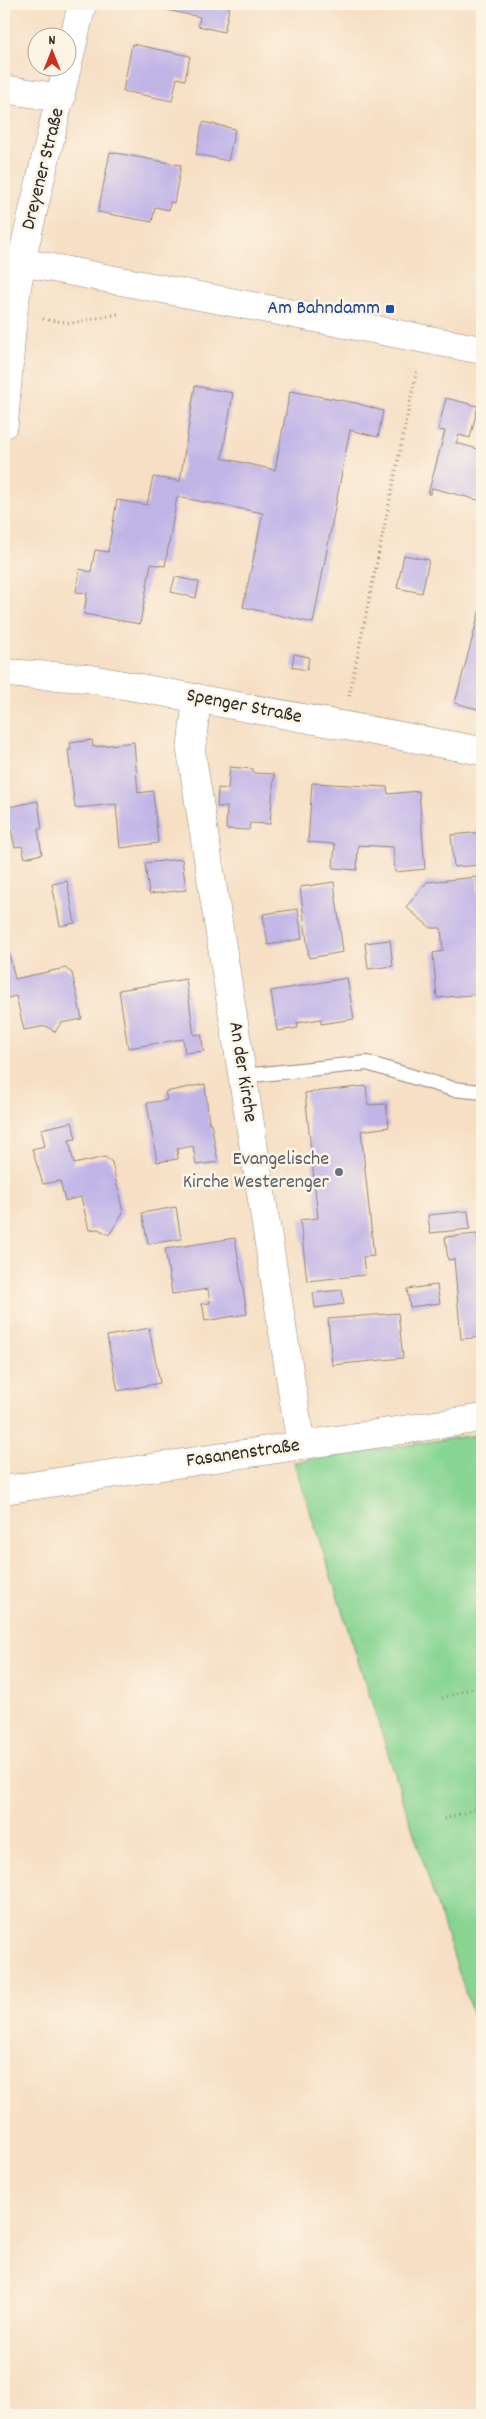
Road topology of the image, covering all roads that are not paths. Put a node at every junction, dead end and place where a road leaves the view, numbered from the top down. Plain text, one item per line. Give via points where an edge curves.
1 (82, 4) edge
2 (4, 89) edge
3 (61, 98) junction
4 (21, 262) junction
5 (482, 350) edge
6 (4, 424) edge
7 (4, 673) edge
8 (197, 698) junction
9 (482, 751) edge
10 (243, 1076) junction
11 (482, 1092) edge
12 (482, 1418) edge
13 (301, 1446) junction
14 (4, 1490) edge

1 - 3 street, Dreyener Straße
2 - 3 street
3 - 4 street, Dreyener Straße
4 - 5 street
4 - 6 street, Dreyener Straße via 13,314
7 - 8 street, Spenger Straße via 86,678
8 - 9 street, Spenger Straße
8 - 10 street, An der Kirche via 192,751
10 - 11 lane via 367,1063 453,1089
10 - 13 street, An der Kirche
12 - 13 street, Fasanenstraße
13 - 14 street, Fasanenstraße

